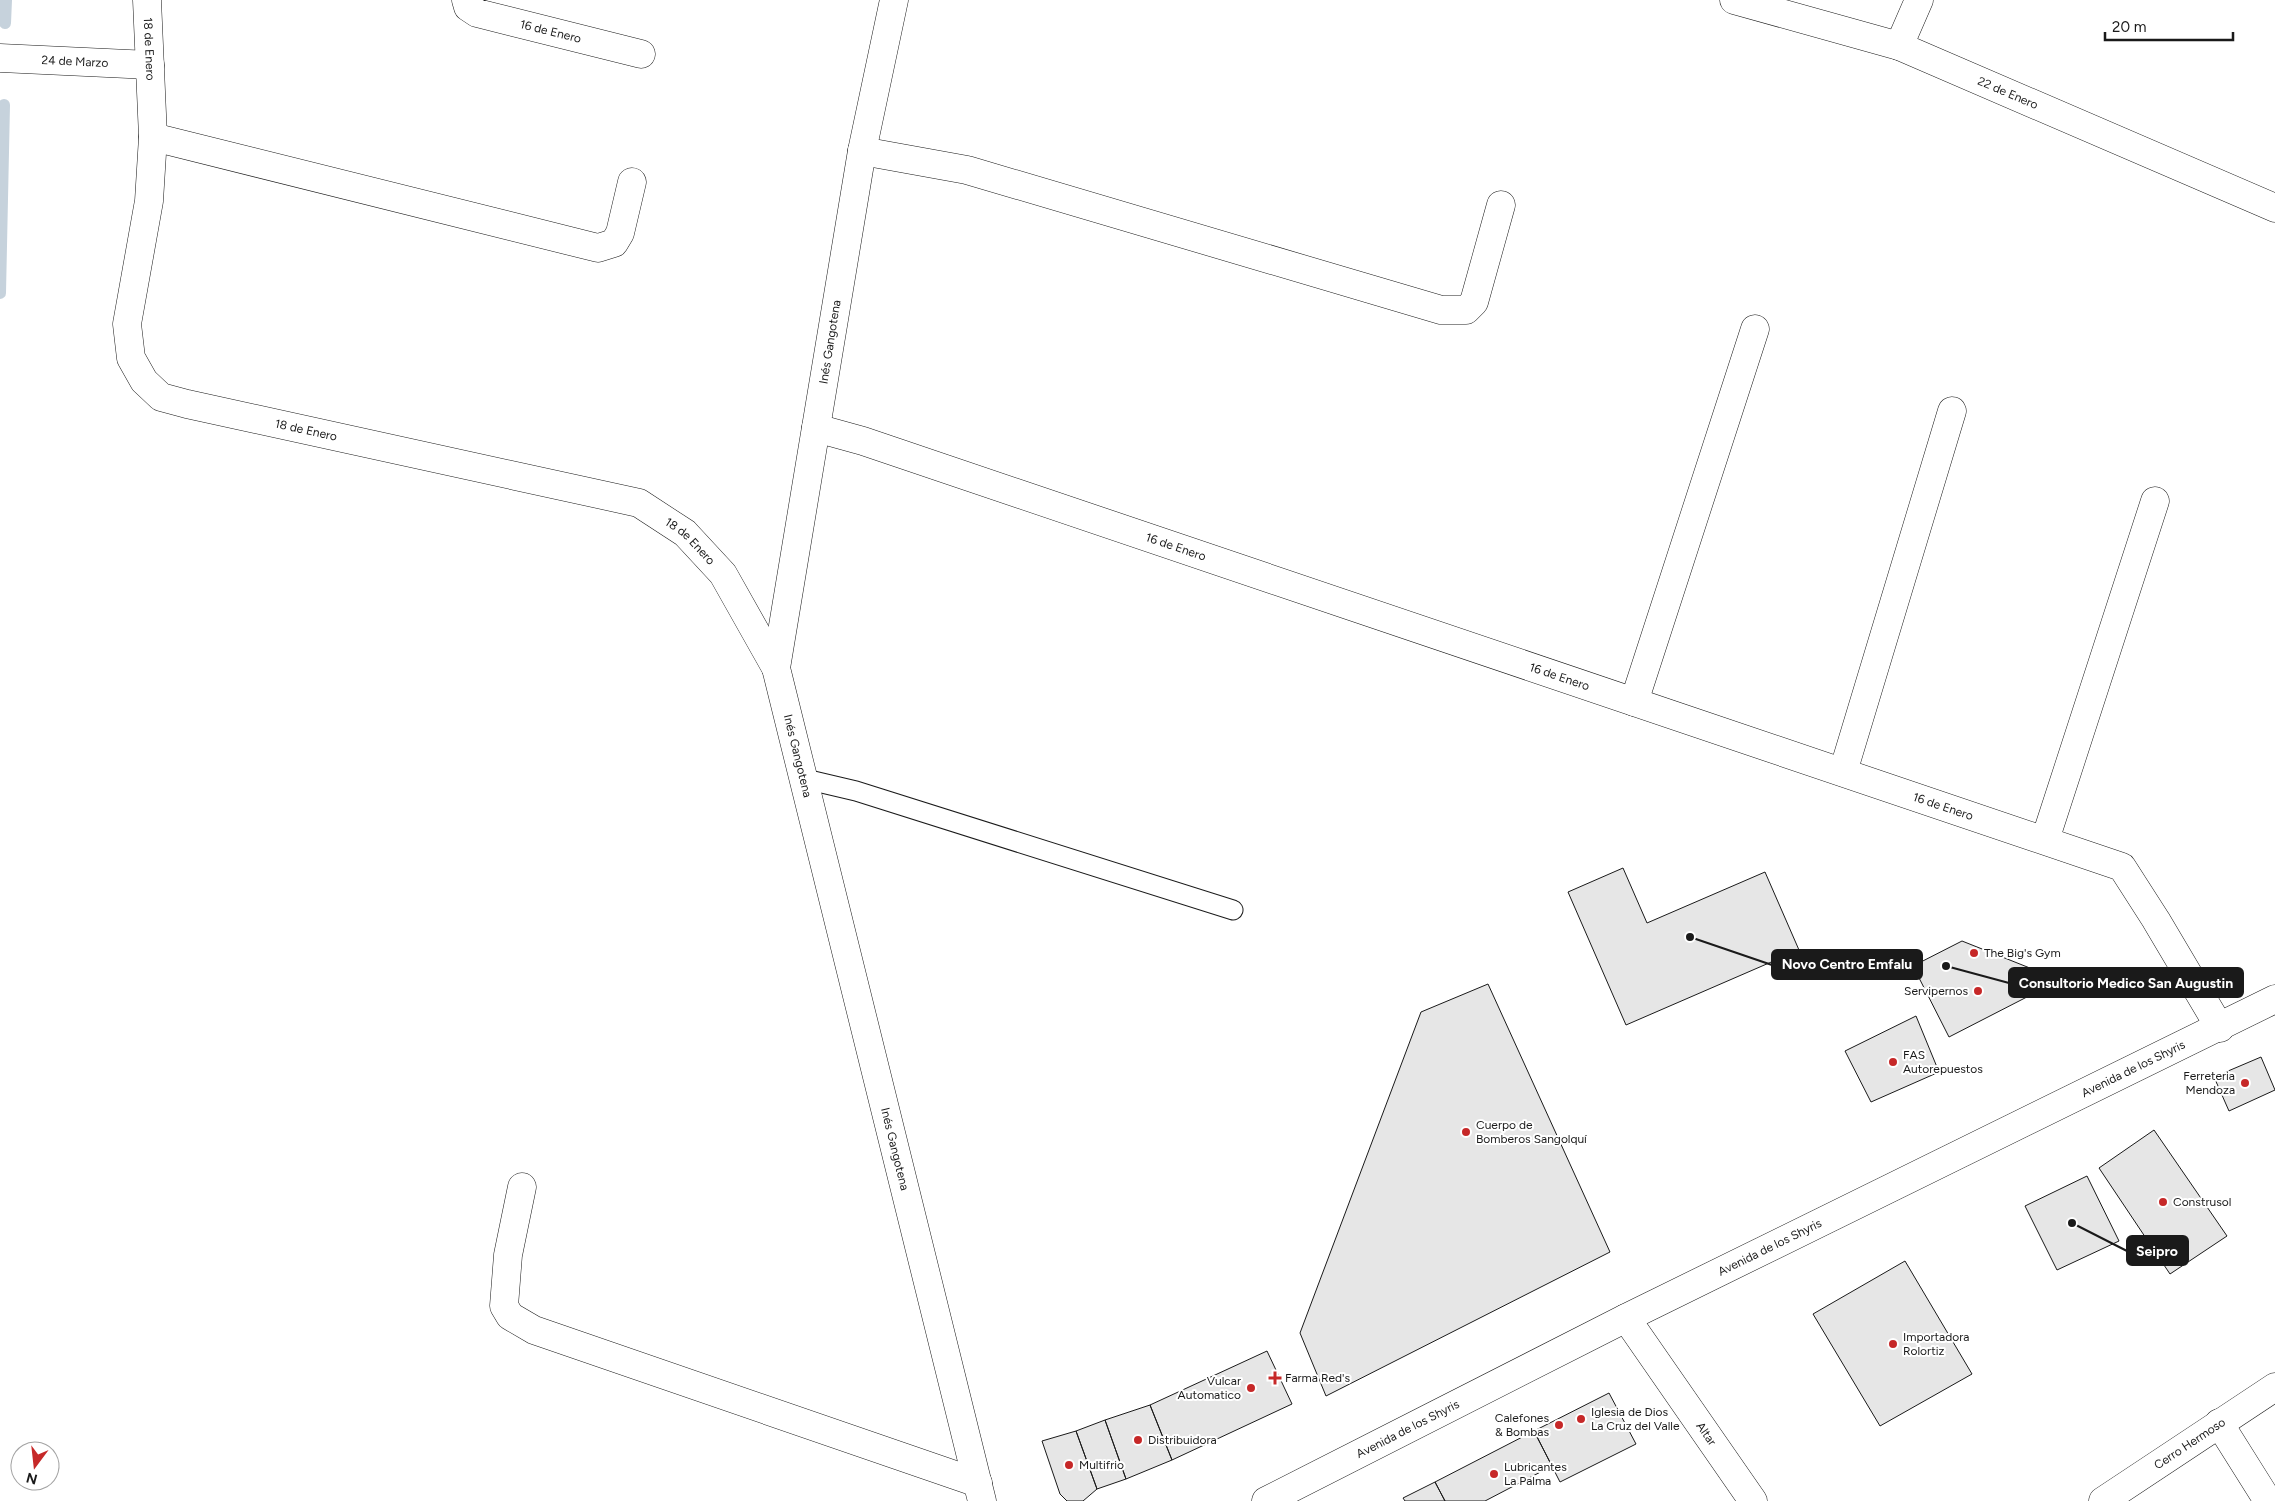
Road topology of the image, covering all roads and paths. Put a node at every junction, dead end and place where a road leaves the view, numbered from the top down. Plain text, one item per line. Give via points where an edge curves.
1 (147, 0) edge
2 (466, 0) edge
3 (894, 0) edge
4 (1734, 0) edge
5 (1919, 0) edge
6 (1899, 46) junction
7 (641, 54) dead end
8 (0, 58) edge
9 (150, 65) junction
10 (153, 137) junction
11 (862, 151) junction
12 (632, 182) dead end
13 (1501, 205) dead end
14 (2275, 208) edge
15 (1756, 329) dead end
16 (1952, 411) dead end
17 (816, 428) junction
18 (2155, 501) dead end
19 (776, 668) junction
20 (1634, 702) junction
21 (1842, 772) junction
22 (805, 779) junction
23 (2046, 840) junction
24 (1233, 910) dead end
25 (2275, 999) edge
26 (2220, 1028) junction
27 (522, 1187) dead end
28 (1626, 1318) junction
29 (2275, 1387) edge
30 (2218, 1423) junction
31 (980, 1492) edge
32 (1266, 1501) edge
33 (1752, 1501) edge
34 (2103, 1501) edge
35 (2268, 1501) edge

1 - 9 street, 18 de Enero
2 - 7 street, 16 de Enero via 468,7 477,13
3 - 11 street, Inés Gangotena
4 - 6 street, 22 de Enero
5 - 6 street
6 - 14 street, 22 de Enero
8 - 9 street, 24 de Marzo
9 - 10 street, 18 de Enero
10 - 12 street via 598,248 614,243 620,233
10 - 19 street, 18 de Enero via 149,201 127,324 131,358 144,381 161,397 639,503 685,533 723,574
11 - 13 street via 967,170 1442,310 1466,310 1474,302
11 - 17 street, Inés Gangotena
15 - 20 street
16 - 21 street
17 - 19 street, Inés Gangotena
17 - 20 street, 16 de Enero via 873,444
18 - 23 street
19 - 22 street, Inés Gangotena
20 - 21 street, 16 de Enero
21 - 23 street, 16 de Enero
22 - 24 lane via 856,791
22 - 31 street, Inés Gangotena
23 - 26 street, 16 de Enero via 2122,867
25 - 26 street, Avenida de los Shyris
26 - 28 street, Avenida de los Shyris
27 - 31 street via 508,1256 504,1306 510,1316 534,1330 937,1470
28 - 32 street, Avenida de los Shyris
28 - 33 street, Altar
29 - 30 street, Cerro Hermoso
30 - 34 street, Cerro Hermoso
30 - 35 street

